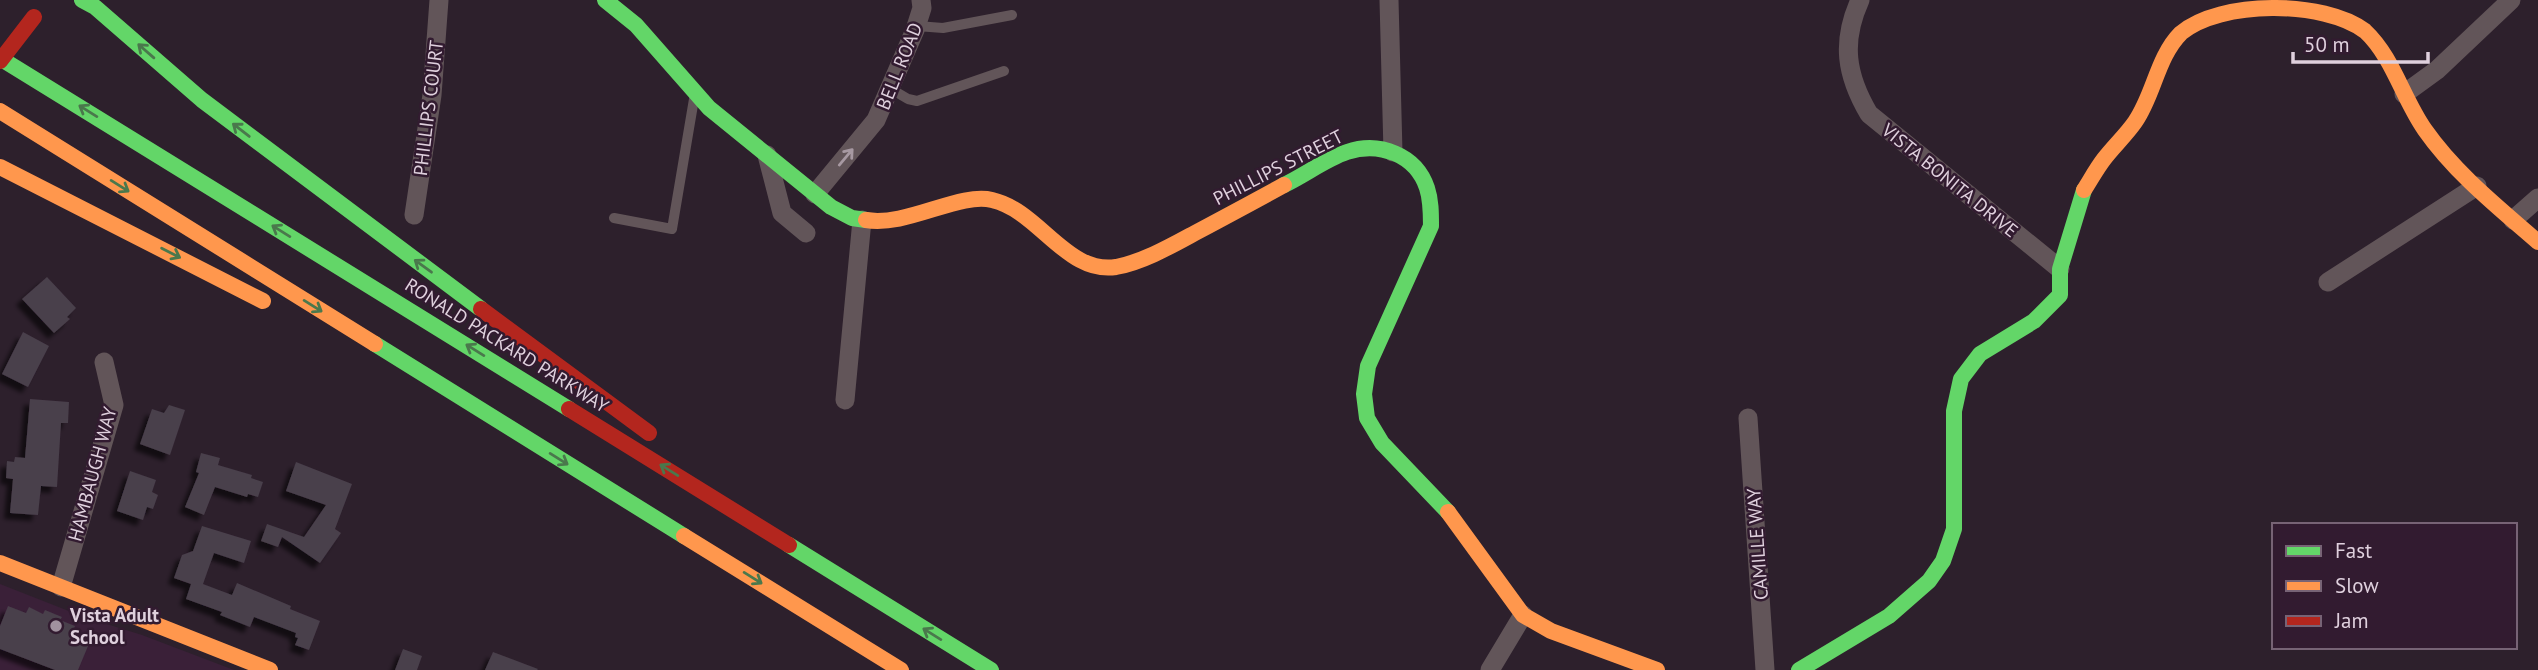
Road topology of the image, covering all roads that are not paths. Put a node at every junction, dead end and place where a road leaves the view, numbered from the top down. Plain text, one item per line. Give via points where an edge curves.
1 (46, 0) edge
2 (82, 0) edge
3 (439, 0) edge
4 (605, 0) edge
5 (921, 0) edge
6 (1389, 0) edge
7 (1860, 0) edge
8 (2511, 0) edge
9 (2308, 3) edge
10 (1012, 15) dead end
11 (916, 26) junction
12 (0, 59) edge
13 (1004, 71) dead end
14 (891, 89) junction
15 (695, 92) junction
16 (2404, 94) junction
17 (0, 111) edge
18 (1393, 152) junction
19 (767, 154) junction
20 (0, 167) edge
21 (2477, 186) junction
22 (815, 194) junction
23 (2538, 198) edge
24 (414, 215) dead end
25 (614, 218) dead end
26 (862, 220) junction
27 (2513, 220) junction
28 (806, 233) dead end
29 (2538, 242) edge
30 (2060, 269) junction
31 (2328, 282) dead end
32 (272, 305) dead end
33 (333, 336) dead end
34 (104, 362) dead end
35 (845, 400) dead end
36 (1748, 418) dead end
37 (501, 423) junction
38 (664, 445) dead end
39 (685, 462) dead end
40 (768, 531) junction
41 (0, 563) edge
42 (61, 587) junction
43 (1523, 615) junction
44 (270, 670) edge
45 (901, 670) edge
46 (991, 670) edge
47 (1490, 670) edge
48 (1657, 670) edge
49 (1765, 670) edge
50 (1799, 670) edge

1 - 12 main road, bridge
38 -> 2 main road via 270,152
3 - 24 street, PHILLIPS COURT via 432,95
4 - 15 main road, PHILLIPS STREET via 636,25
5 - 11 street, BELL ROAD
6 - 18 street
7 - 30 street, VISTA BONITA DRIVE via 1851,19 1848,61 1853,84 1869,114
8 - 16 street via 2437,70
9 - 16 main road via 2365,31
9 - 30 main road via 2213,13 2178,37 2136,121 2083,191
10 - 11 lane via 943,28
11 - 14 street, BELL ROAD
40 -> 12 main road, RONALD PACKARD PARKWAY
13 - 14 lane via 916,101
22 -> 14 street, BELL ROAD via 876,120
15 - 19 main road, PHILLIPS STREET
15 - 25 lane via 672,229
16 - 21 main road via 2426,131
17 -> 37 main road
18 - 26 main road, PHILLIPS STREET via 1369,148 1347,152 1168,247 1114,267 1096,267 1079,260 1009,206 990,199 901,219
18 - 43 main road via 1425,178 1431,217 1368,366 1367,418 1382,443 1447,511
19 - 22 main road, PHILLIPS STREET
19 - 28 street via 782,213
20 -> 32 main road
21 - 27 main road
21 - 31 street
22 - 26 main road, PHILLIPS STREET via 831,207
23 - 27 street
26 - 35 street
27 - 29 main road
30 - 50 main road via 2060,295 2035,320 1985,349 1966,369 1958,386 1954,531 1943,564 1925,587 1886,616
33 - 37 main road
34 - 42 street, HAMBAUGH WAY via 114,405
36 - 49 street, CAMILLE WAY
37 -> 45 main road
39 - 40 main road
46 -> 40 main road, RONALD PACKARD PARKWAY
41 - 42 main road
42 - 44 main road
43 - 47 street
43 - 48 main road via 1551,631

